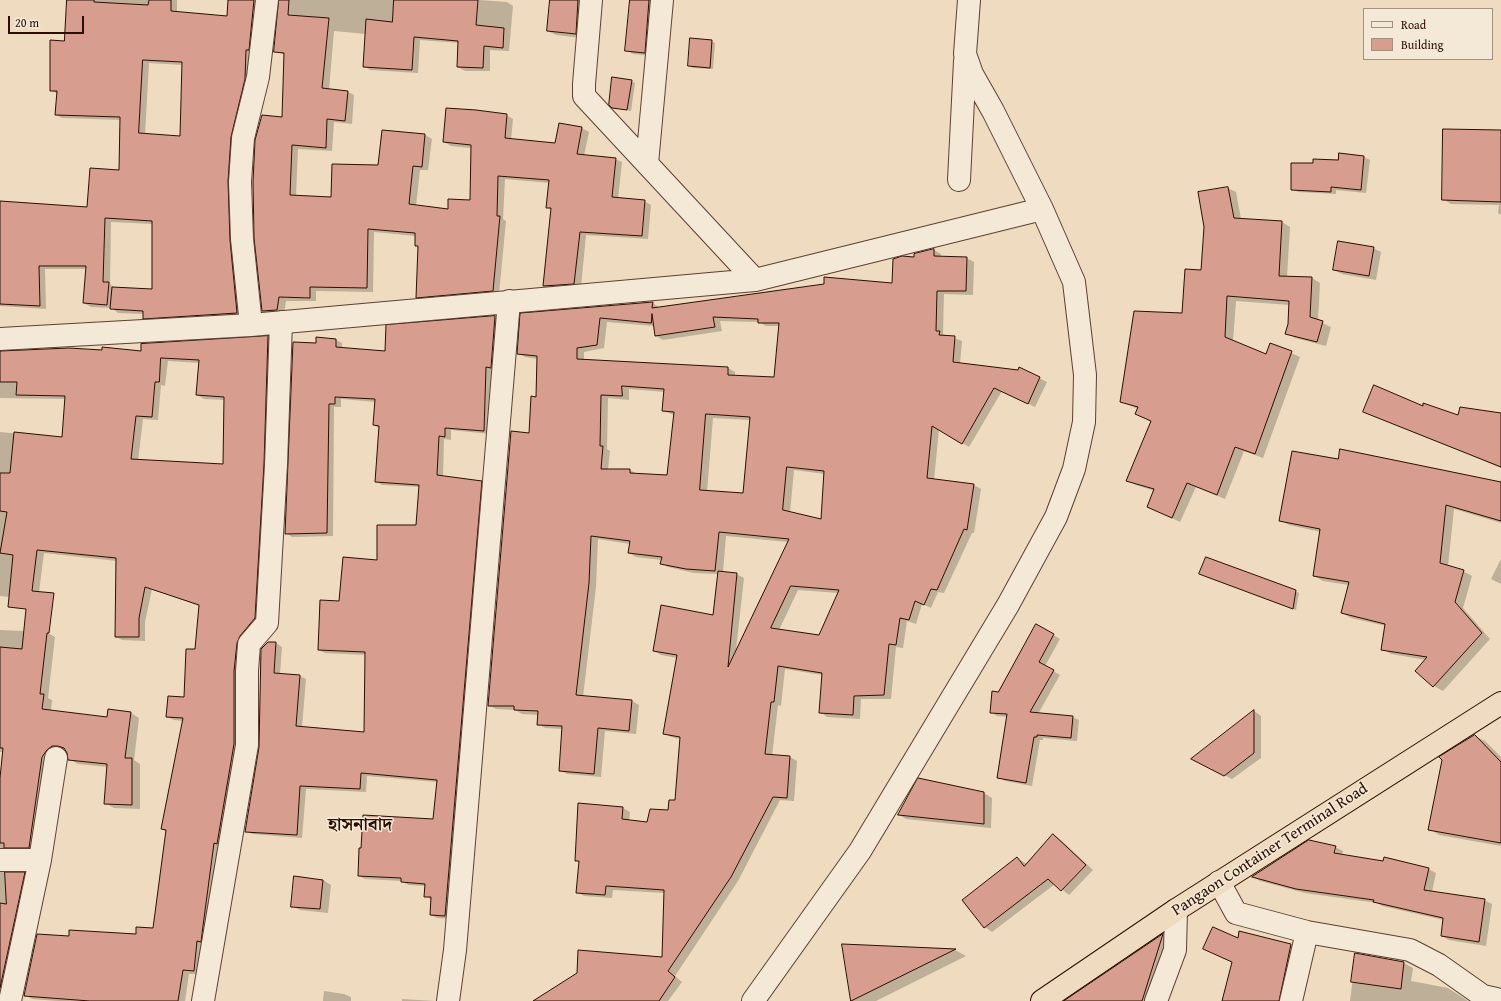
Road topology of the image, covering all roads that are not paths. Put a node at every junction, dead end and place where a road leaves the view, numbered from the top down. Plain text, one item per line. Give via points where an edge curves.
1 (267, 0) edge
2 (591, 0) edge
3 (662, 0) edge
4 (969, 0) edge
5 (965, 54) junction
6 (647, 164) junction
7 (959, 180) dead end
8 (1038, 202) junction
9 (755, 280) junction
10 (509, 301) junction
11 (281, 322) junction
12 (252, 325) junction
13 (0, 339) edge
14 (1501, 703) edge
15 (56, 758) dead end
16 (0, 860) edge
17 (40, 860) junction
18 (1219, 882) junction
19 (1176, 910) junction
20 (1307, 932) junction
21 (1489, 999) edge
22 (10, 1001) edge
23 (203, 1001) edge
24 (448, 1001) edge
25 (753, 1001) edge
26 (1042, 1001) edge
27 (1156, 1001) edge
28 (1291, 1001) edge

1 - 12 street via 258,77 243,138 240,182 242,239
2 - 6 street via 584,96
3 - 6 street
4 - 5 street
5 - 7 street
5 - 8 street via 972,74
6 - 9 street
8 - 9 street
8 - 25 street via 1074,282 1086,375 1084,422 1074,469 1056,516 1008,605 860,851
9 - 10 street
10 - 11 street
10 - 24 street via 456,950
11 - 12 street
11 - 23 street via 267,623 249,644 246,671 247,745
12 - 13 street
14 - 18 highway, Pangaon Container Terminal Road
15 - 17 street
16 - 17 street
17 - 22 street
18 - 19 highway, Pangaon Container Terminal Road
18 - 20 street via 1236,913
19 - 26 highway, Pangaon Container Terminal Road
19 - 27 street via 1175,950
20 - 21 street via 1410,950 1439,965
20 - 28 street

